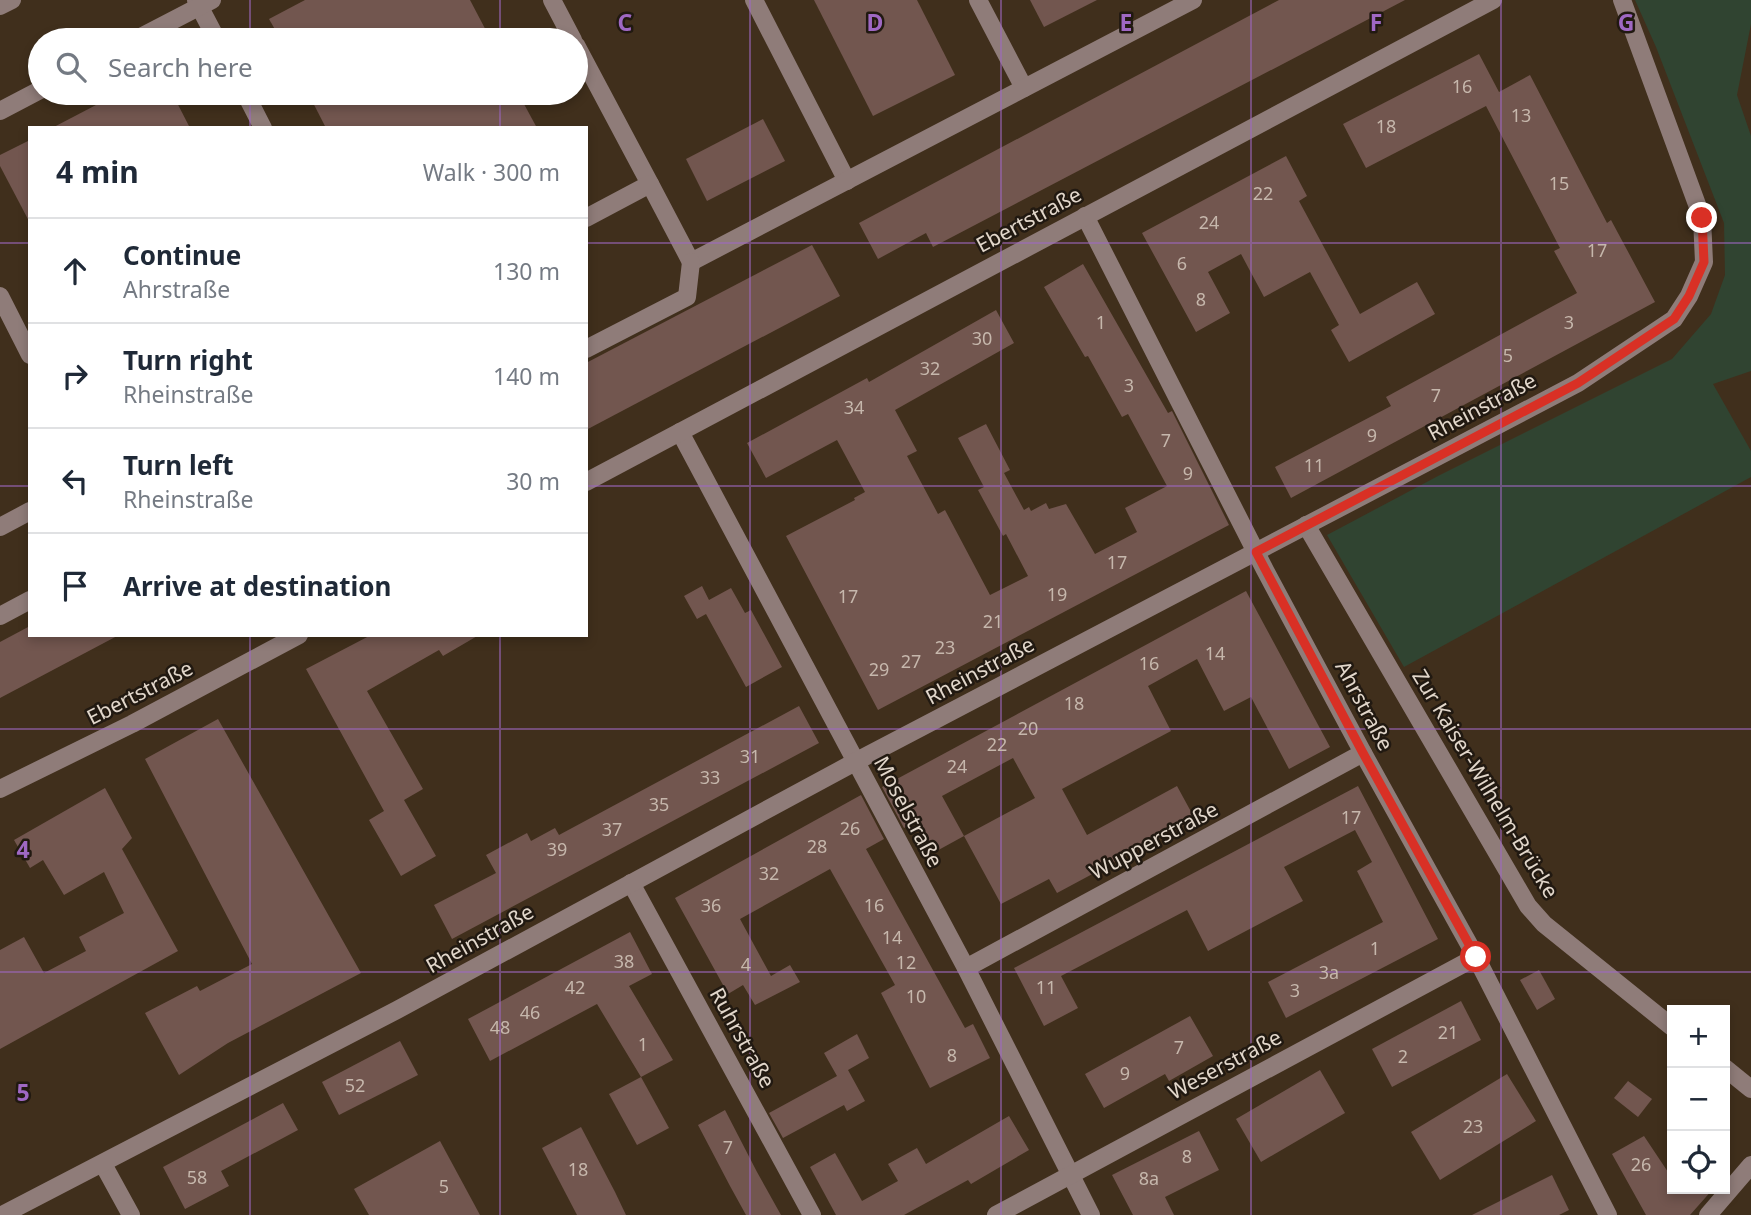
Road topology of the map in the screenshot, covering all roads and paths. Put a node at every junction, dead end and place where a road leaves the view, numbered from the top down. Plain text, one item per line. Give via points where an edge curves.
1 (12, 0) edge
2 (552, 0) edge
3 (754, 0) edge
4 (978, 0) edge
5 (1493, 0) edge
6 (1622, 0) edge
7 (202, 2) edge
8 (1186, 2) edge
9 (0, 6) edge
10 (156, 28) edge
11 (212, 28) edge
12 (567, 28) edge
13 (588, 67) edge
14 (1024, 88) junction
15 (28, 96) edge
16 (251, 105) edge
17 (0, 111) edge
18 (262, 126) edge
19 (847, 181) junction
20 (650, 184) junction
21 (1085, 216) junction
22 (588, 217) edge
23 (691, 262) junction
24 (0, 296) edge
25 (588, 348) edge
26 (28, 351) edge
27 (680, 432) junction
28 (588, 481) edge
29 (28, 513) edge
30 (1306, 525) junction
31 (0, 527) edge
32 (1256, 552) junction
33 (28, 601) edge
34 (0, 615) edge
35 (295, 637) edge
36 (1363, 753) junction
37 (855, 762) junction
38 (0, 789) edge
39 (631, 883) junction
40 (1476, 957) junction
41 (966, 968) junction
42 (1667, 1023) edge
43 (1730, 1072) edge
44 (1751, 1089) edge
45 (103, 1164) junction
46 (1751, 1165) edge
47 (1069, 1174) junction
48 (1602, 1213) edge
49 (2, 1215) edge
50 (131, 1215) edge
51 (812, 1215) edge
52 (996, 1215) edge
53 (1091, 1215) edge
54 (1709, 1215) edge

1 - 9 street
2 - 12 street
3 - 19 street
4 - 14 street
5 - 21 street, Ebertstraße
6 - 30 street, Rheinstraße via 1702,218 1704,262 1689,296 1674,319 1578,383
7 - 10 street
7 - 11 street
8 - 14 street
13 - 20 street
14 - 19 street
15 - 17 street
16 - 18 street
19 - 23 street
20 - 22 street
20 - 23 street
21 - 27 street, Ebertstraße
21 - 32 street, Ahrstraße
23 - 25 street via 687,296
24 - 26 street
27 - 28 street, Ebertstraße
27 - 37 street, Moselstraße
29 - 31 street
30 - 32 street, Rheinstraße
30 - 42 street, Zur Kaiser-Wilhelm-Brücke via 1528,906
32 - 36 street, Ahrstraße
32 - 37 street, Rheinstraße
33 - 34 street
35 - 38 street, Ebertstraße
36 - 40 street, Ahrstraße
36 - 41 street, Wupperstraße
37 - 39 street, Rheinstraße
37 - 41 street, Moselstraße
39 - 45 street, Rheinstraße
39 - 51 street, Ruhrstraße
40 - 47 street, Weserstraße
40 - 48 street, Ahrstraße
41 - 47 street, Moselstraße
43 - 44 street
45 - 49 street, Rheinstraße
45 - 50 street
46 - 54 street
47 - 52 street, Weserstraße
47 - 53 street, Moselstraße

